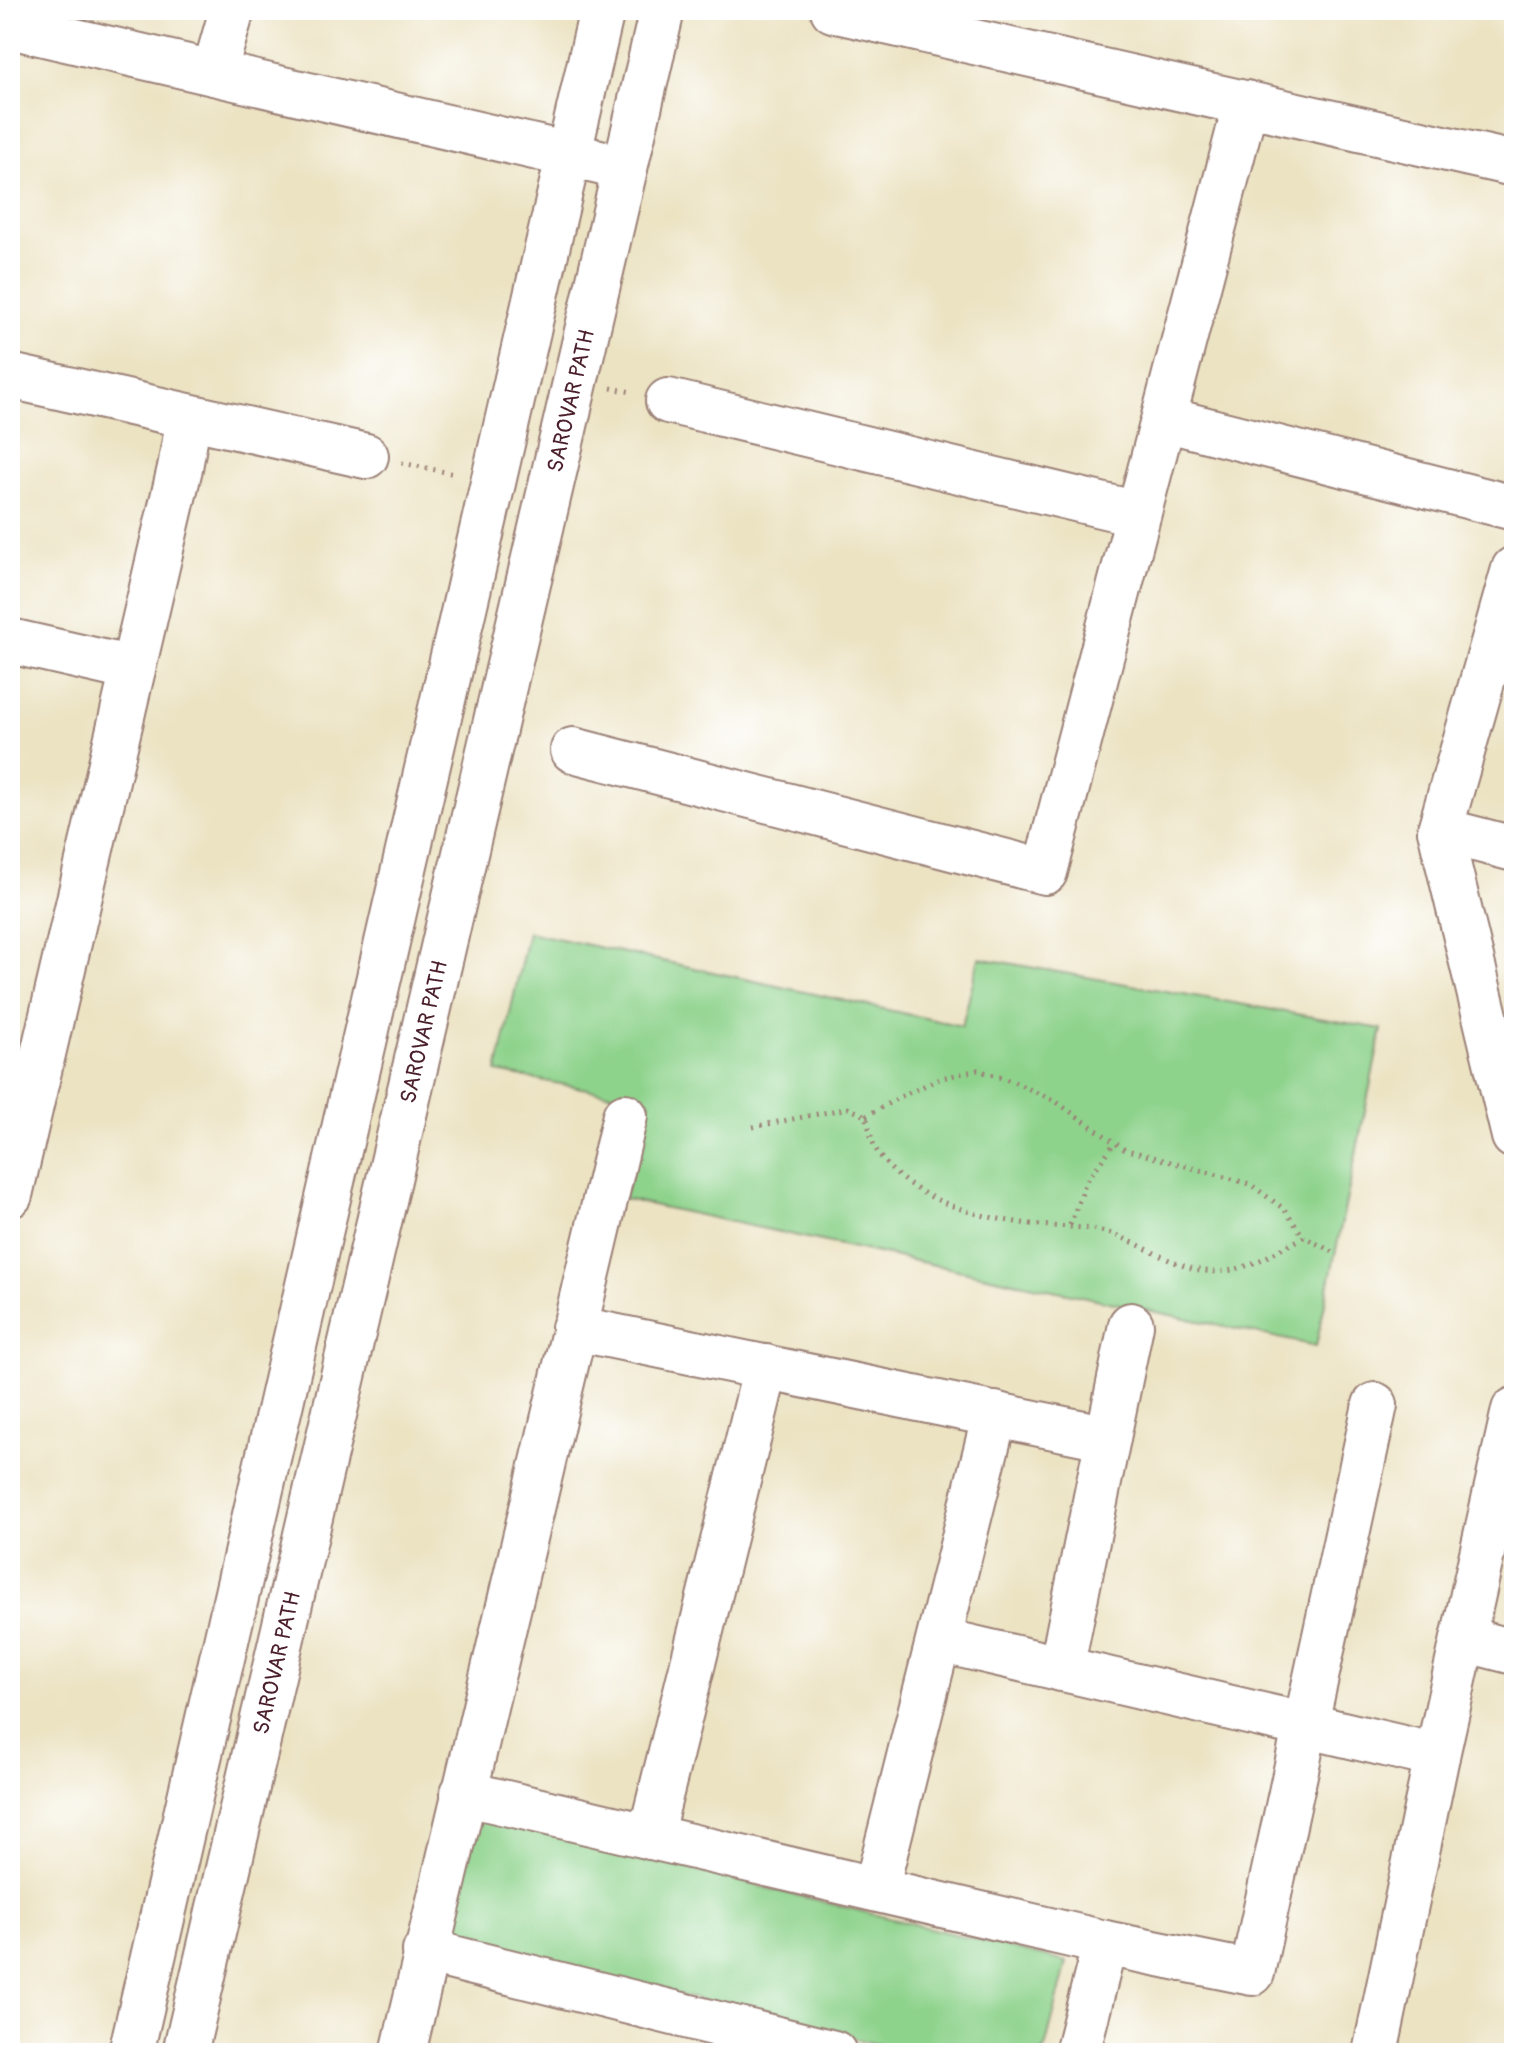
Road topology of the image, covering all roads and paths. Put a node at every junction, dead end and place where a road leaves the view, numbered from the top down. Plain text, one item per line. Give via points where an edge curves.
1 (232, 10) edge
2 (602, 10) edge
3 (662, 10) edge
4 (833, 10) edge
5 (10, 26) edge
6 (984, 27) edge
7 (214, 73) junction
8 (1246, 103) junction
9 (568, 155) junction
10 (1514, 164) edge
11 (625, 168) junction
12 (10, 376) edge
13 (576, 380) junction
14 (668, 401) joint
15 (189, 417) junction
16 (1164, 419) junction
17 (366, 456) joint
18 (493, 482) junction
19 (1514, 508) edge
20 (1138, 514) junction
21 (1514, 569) edge
22 (10, 641) edge
23 (133, 669) junction
24 (573, 750) dead end
25 (1440, 830) junction
26 (1514, 849) edge
27 (625, 1116) dead end
28 (866, 1116) junction
29 (753, 1127) dead end
30 (1514, 1136) edge
31 (1115, 1142) junction
32 (10, 1195) edge
33 (1070, 1225) junction
34 (1304, 1237) junction
35 (1335, 1253) dead end
36 (1131, 1325) dead end
37 (574, 1328) junction
38 (766, 1367) junction
39 (1375, 1405) dead end
40 (1514, 1410) edge
41 (995, 1414) junction
42 (1108, 1438) junction
43 (1463, 1639) junction
44 (939, 1640) junction
45 (1514, 1652) edge
46 (1061, 1669) junction
47 (1305, 1725) junction
48 (1437, 1756) junction
49 (463, 1793) junction
50 (650, 1837) junction
51 (876, 1889) junction
52 (1105, 1943) junction
53 (425, 1951) junction
54 (131, 2053) edge
55 (185, 2053) edge
56 (403, 2053) edge
57 (834, 2053) edge
58 (1077, 2053) edge
59 (1375, 2053) edge

1 - 7 street
2 - 9 street
3 - 11 street, SAROVAR PATH
4 - 6 street
5 - 7 street
6 - 8 street
7 - 9 street
8 - 10 street
8 - 16 street
9 - 11 street
9 - 18 street
11 - 13 street, SAROVAR PATH
12 - 15 street
13 - 14 path
13 - 55 street, SAROVAR PATH
14 - 20 street
15 - 17 street
15 - 23 street
16 - 19 street
16 - 20 street
17 - 18 path
18 - 54 street
20 - 24 street via 1045,872
21 - 25 street
22 - 23 street
23 - 32 street
25 - 26 street
25 - 30 street
27 - 37 street
28 - 29 path via 848,1108
28 - 31 path via 941,1078 978,1070 1055,1101
28 - 33 path via 876,1149 897,1176 928,1198 1013,1220
31 - 33 path via 1086,1182
31 - 34 path via 1124,1149 1250,1184 1284,1209
33 - 34 path via 1110,1233 1197,1271 1227,1271
34 - 35 path
36 - 42 street
37 - 38 street
37 - 49 street
38 - 41 street
38 - 50 street
39 - 47 street
40 - 43 street
41 - 42 street
41 - 44 street
42 - 46 street
43 - 45 street
43 - 48 street
44 - 46 street
44 - 51 street
46 - 47 street
47 - 48 street
47 - 52 street via 1252,1973
48 - 59 street
49 - 50 street
49 - 53 street
50 - 51 street
51 - 52 street
52 - 58 street
53 - 56 street
53 - 57 street

